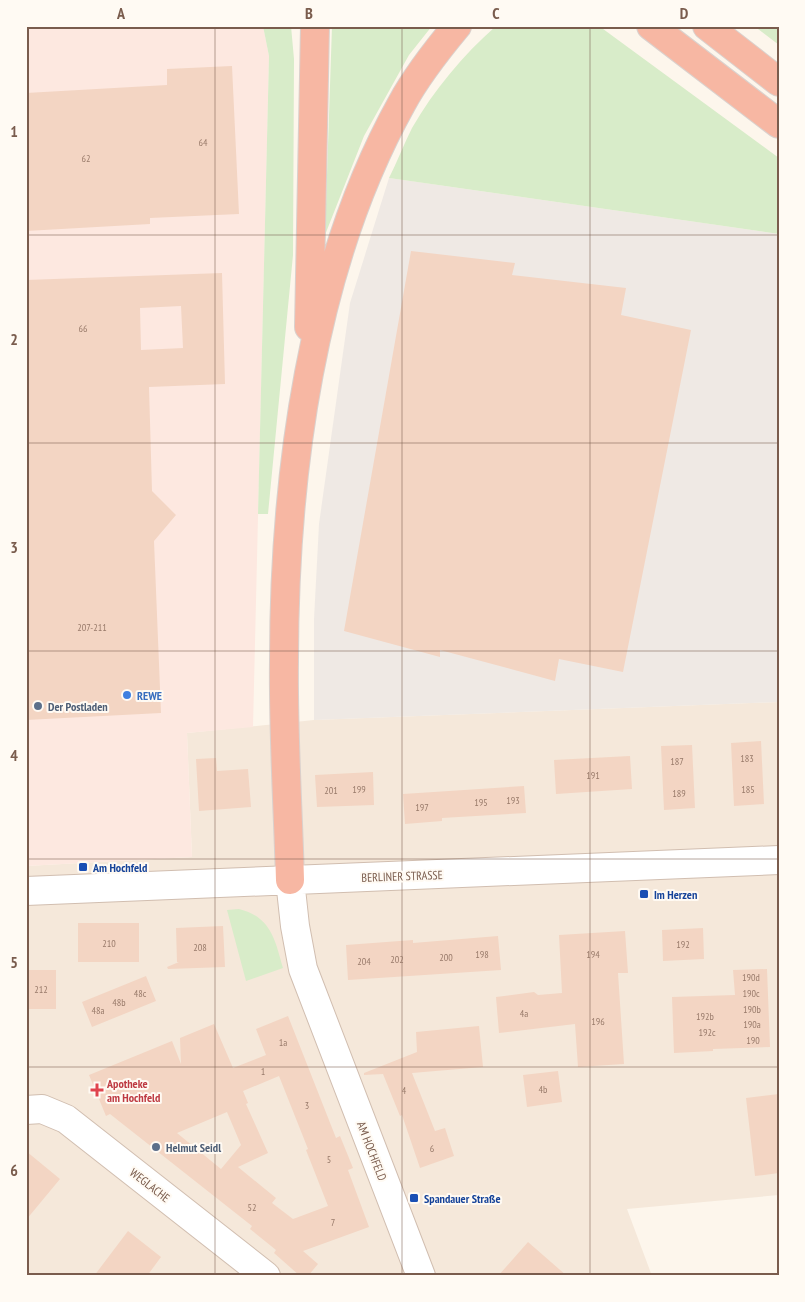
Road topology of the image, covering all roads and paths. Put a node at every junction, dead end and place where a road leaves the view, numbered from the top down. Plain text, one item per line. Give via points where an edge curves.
1 (315, 26) edge
2 (457, 26) edge
3 (651, 26) edge
4 (707, 26) edge
5 (779, 82) edge
6 (779, 124) edge
7 (308, 381) junction
8 (779, 860) edge
9 (290, 880) junction
10 (26, 891) edge
11 (26, 1110) edge
12 (266, 1276) edge
13 (421, 1276) edge

1 - 7 highway
2 - 7 highway via 403,101 363,185 338,256
3 - 6 highway
4 - 5 highway
7 - 9 highway via 291,511 286,590 284,730
8 - 9 street, BERLINER STRASSE
9 - 10 street, BERLINER STRASSE
9 - 13 street, AM HOCHFELD via 303,969
11 - 12 street, WEGLACHE via 42,1109 66,1119

